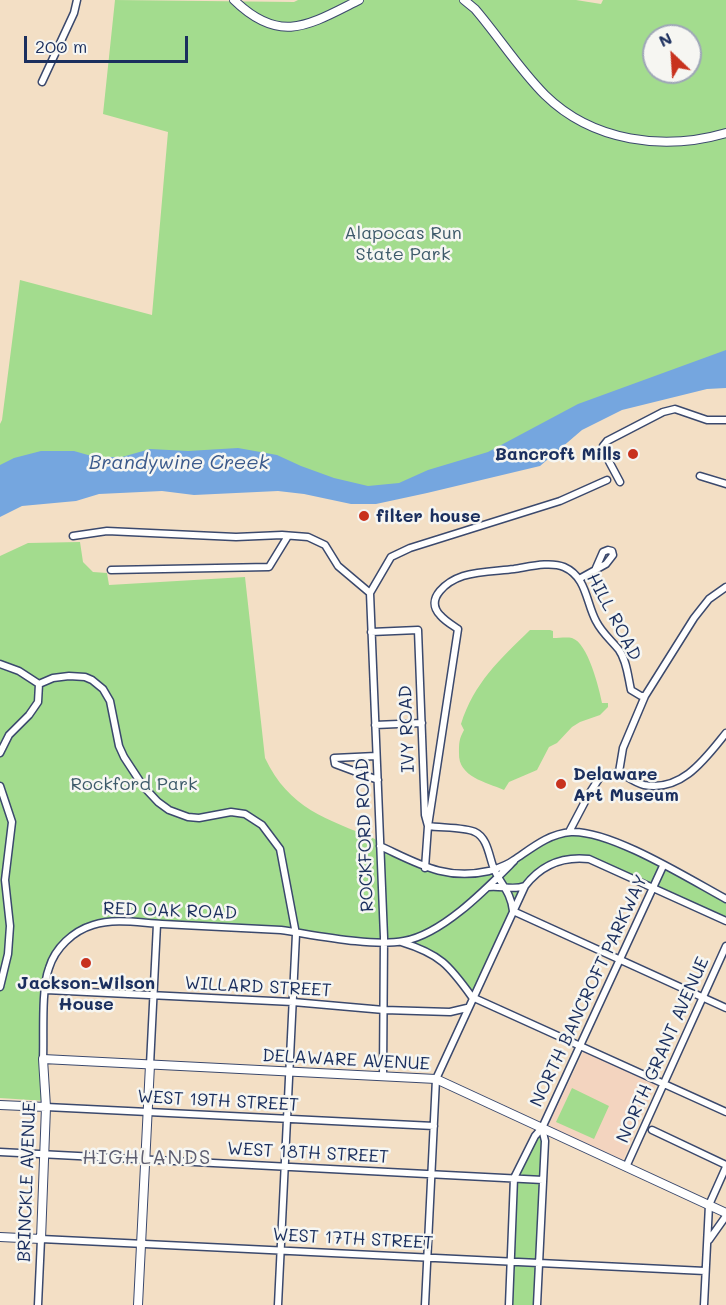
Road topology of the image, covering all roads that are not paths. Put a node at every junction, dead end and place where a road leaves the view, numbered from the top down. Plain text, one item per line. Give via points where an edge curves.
1 (77, 0) edge
2 (234, 0) edge
3 (359, 0) edge
4 (464, 0) edge
5 (42, 82) dead end
6 (726, 133) edge
7 (726, 420) edge
8 (700, 476) dead end
9 (608, 480) dead end
10 (620, 482) dead end
11 (726, 484) edge
12 (73, 536) dead end
13 (288, 536) junction
14 (596, 568) dead end
15 (111, 570) dead end
16 (579, 579) junction
17 (726, 587) edge
18 (370, 593) junction
19 (371, 632) junction
20 (0, 664) edge
21 (39, 684) junction
22 (645, 696) junction
23 (422, 723) junction
24 (375, 725) junction
25 (726, 733) edge
26 (0, 753) edge
27 (376, 756) junction
28 (619, 772) junction
29 (378, 780) junction
30 (0, 786) edge
31 (428, 826) junction
32 (570, 832) junction
33 (380, 846) junction
34 (514, 861) junction
35 (663, 866) junction
36 (424, 868) junction
37 (494, 869) junction
38 (498, 877) junction
39 (525, 886) junction
40 (488, 887) junction
41 (506, 888) junction
42 (653, 888) junction
43 (726, 899) edge
44 (513, 911) junction
45 (726, 921) edge
46 (157, 924) junction
47 (296, 934) junction
48 (401, 942) junction
49 (384, 943) junction
50 (726, 946) edge
51 (619, 960) junction
52 (0, 987) edge
53 (46, 990) junction
54 (153, 997) junction
55 (472, 998) junction
56 (703, 998) junction
57 (292, 1002) junction
58 (467, 1008) junction
59 (726, 1008) edge
60 (384, 1010) junction
61 (580, 1046) junction
62 (43, 1059) junction
63 (150, 1065) junction
64 (289, 1072) junction
65 (382, 1076) junction
66 (436, 1079) junction
67 (665, 1084) junction
68 (0, 1105) edge
69 (46, 1107) junction
70 (147, 1111) junction
71 (726, 1112) edge
72 (287, 1120) junction
73 (434, 1126) junction
74 (542, 1128) junction
75 (652, 1130) dead end
76 (0, 1152) edge
77 (44, 1155) junction
78 (145, 1160) junction
79 (726, 1166) edge
80 (285, 1167) junction
81 (626, 1167) junction
82 (431, 1174) junction
83 (514, 1178) junction
84 (543, 1180) junction
85 (709, 1205) junction
86 (726, 1214) edge
87 (0, 1237) edge
88 (41, 1239) junction
89 (141, 1244) junction
90 (707, 1246) junction
91 (281, 1251) junction
92 (427, 1257) junction
93 (511, 1262) junction
94 (539, 1263) junction
95 (705, 1271) junction
96 (38, 1305) edge
97 (138, 1305) edge
98 (278, 1305) edge
99 (425, 1305) edge
100 (509, 1305) edge
101 (537, 1305) edge
102 (704, 1305) edge

1 - 5 street
2 - 3 street via 260,21 287,27 314,22
4 - 6 street via 546,96 568,114 619,136 648,142 680,143
7 - 10 street via 707,420 675,409 607,441 604,452
8 - 11 street
9 - 18 street via 560,501 391,557
12 - 13 street via 107,531
13 - 15 street via 269,567
13 - 18 street via 308,537 325,545 338,566
14 - 16 street
16 - 22 street, HILL ROAD via 594,619 620,652 631,690
16 - 31 street, HILL ROAD via 564,567 542,566 461,577 436,595 434,604 439,615 458,629
17 - 22 street via 709,599 694,618
18 - 19 street, ROCKFORD ROAD
19 - 23 street, IVY ROAD via 418,630
19 - 24 street, ROCKFORD ROAD
20 - 21 street
21 - 26 street via 38,702 9,735
21 - 47 street via 76,676 98,684 110,701 124,757 143,786 169,810 199,818 238,813 262,825 282,855
22 - 28 street via 623,748
23 - 24 street
23 - 31 street, IVY ROAD
24 - 27 street, ROCKFORD ROAD
25 - 28 street via 695,770 677,781 642,785
27 - 29 street, ROCKFORD ROAD
27 - 29 street via 334,758 335,764
28 - 32 street via 600,777
29 - 33 street, ROCKFORD ROAD
30 - 52 street via 12,822 5,880 10,926 8,954
31 - 36 street
31 - 37 street via 472,830 480,835
32 - 34 street via 546,839
32 - 35 street via 599,836
33 - 36 street
33 - 49 street, ROCKFORD ROAD
34 - 37 street
34 - 38 street, RED OAK ROAD
35 - 42 street, NORTH BANCROFT PARKWAY
35 - 43 street
36 - 37 street via 459,874
37 - 38 street
38 - 40 street, RED OAK ROAD
38 - 41 street
39 - 41 street
39 - 42 street via 540,870 573,858 595,861
39 - 44 street
40 - 41 street
40 - 48 street, RED OAK ROAD via 444,922
41 - 44 street
42 - 45 street
42 - 51 street, NORTH BANCROFT PARKWAY
44 - 51 street
44 - 55 street
46 - 47 street, RED OAK ROAD
46 - 53 street, RED OAK ROAD via 111,922 80,930 54,956
46 - 54 street
47 - 49 street, RED OAK ROAD
47 - 57 street
48 - 49 street, RED OAK ROAD
48 - 55 street, RED OAK ROAD via 441,960
49 - 60 street, ROCKFORD ROAD
50 - 56 street, NORTH GRANT AVENUE
51 - 56 street
51 - 61 street, NORTH BANCROFT PARKWAY
53 - 54 street, WILLARD STREET
53 - 62 street, RED OAK ROAD
54 - 57 street, WILLARD STREET
54 - 63 street
55 - 58 street
55 - 61 street
56 - 59 street
56 - 67 street, NORTH GRANT AVENUE
57 - 60 street, WILLARD STREET
57 - 64 street
58 - 60 street, WILLARD STREET via 450,1012
58 - 66 street
60 - 65 street, ROCKFORD ROAD
61 - 67 street
61 - 74 street, NORTH BANCROFT PARKWAY
62 - 63 street, DELAWARE AVENUE
62 - 69 street, BRINCKLE AVENUE
63 - 64 street, DELAWARE AVENUE
63 - 70 street
64 - 65 street, DELAWARE AVENUE
64 - 72 street
65 - 66 street, DELAWARE AVENUE
66 - 73 street
66 - 74 street, DELAWARE AVENUE
67 - 71 street
67 - 81 street, NORTH GRANT AVENUE
68 - 69 street, WEST 19TH STREET
69 - 70 street, WEST 19TH STREET
69 - 77 street, BRINCKLE AVENUE
70 - 72 street, WEST 19TH STREET
70 - 78 street
72 - 73 street, WEST 19TH STREET
72 - 80 street
73 - 82 street
74 - 81 street, DELAWARE AVENUE
74 - 83 street, NORTH BANCROFT PARKWAY
74 - 84 street, NORTH BANCROFT PARKWAY
75 - 79 street
76 - 77 street, WEST 18TH STREET
77 - 78 street, WEST 18TH STREET
77 - 88 street, BRINCKLE AVENUE
78 - 80 street, WEST 18TH STREET
78 - 89 street
79 - 85 street
80 - 82 street, WEST 18TH STREET
80 - 91 street
81 - 85 street, DELAWARE AVENUE
82 - 83 street, WEST 18TH STREET
82 - 92 street
83 - 84 street, WEST 18TH STREET
83 - 93 street, NORTH BANCROFT PARKWAY
84 - 94 street, NORTH BANCROFT PARKWAY
85 - 86 street, DELAWARE AVENUE
85 - 90 street
86 - 90 street
87 - 88 street, WEST 17TH STREET
88 - 89 street, WEST 17TH STREET
88 - 96 street, BRINCKLE AVENUE
89 - 91 street, WEST 17TH STREET
89 - 97 street
90 - 95 street
91 - 92 street, WEST 17TH STREET
91 - 98 street
92 - 93 street, WEST 17TH STREET
92 - 99 street
93 - 94 street, WEST 17TH STREET
93 - 100 street, NORTH BANCROFT PARKWAY
94 - 95 street, WEST 17TH STREET
94 - 101 street, NORTH BANCROFT PARKWAY
95 - 102 street

